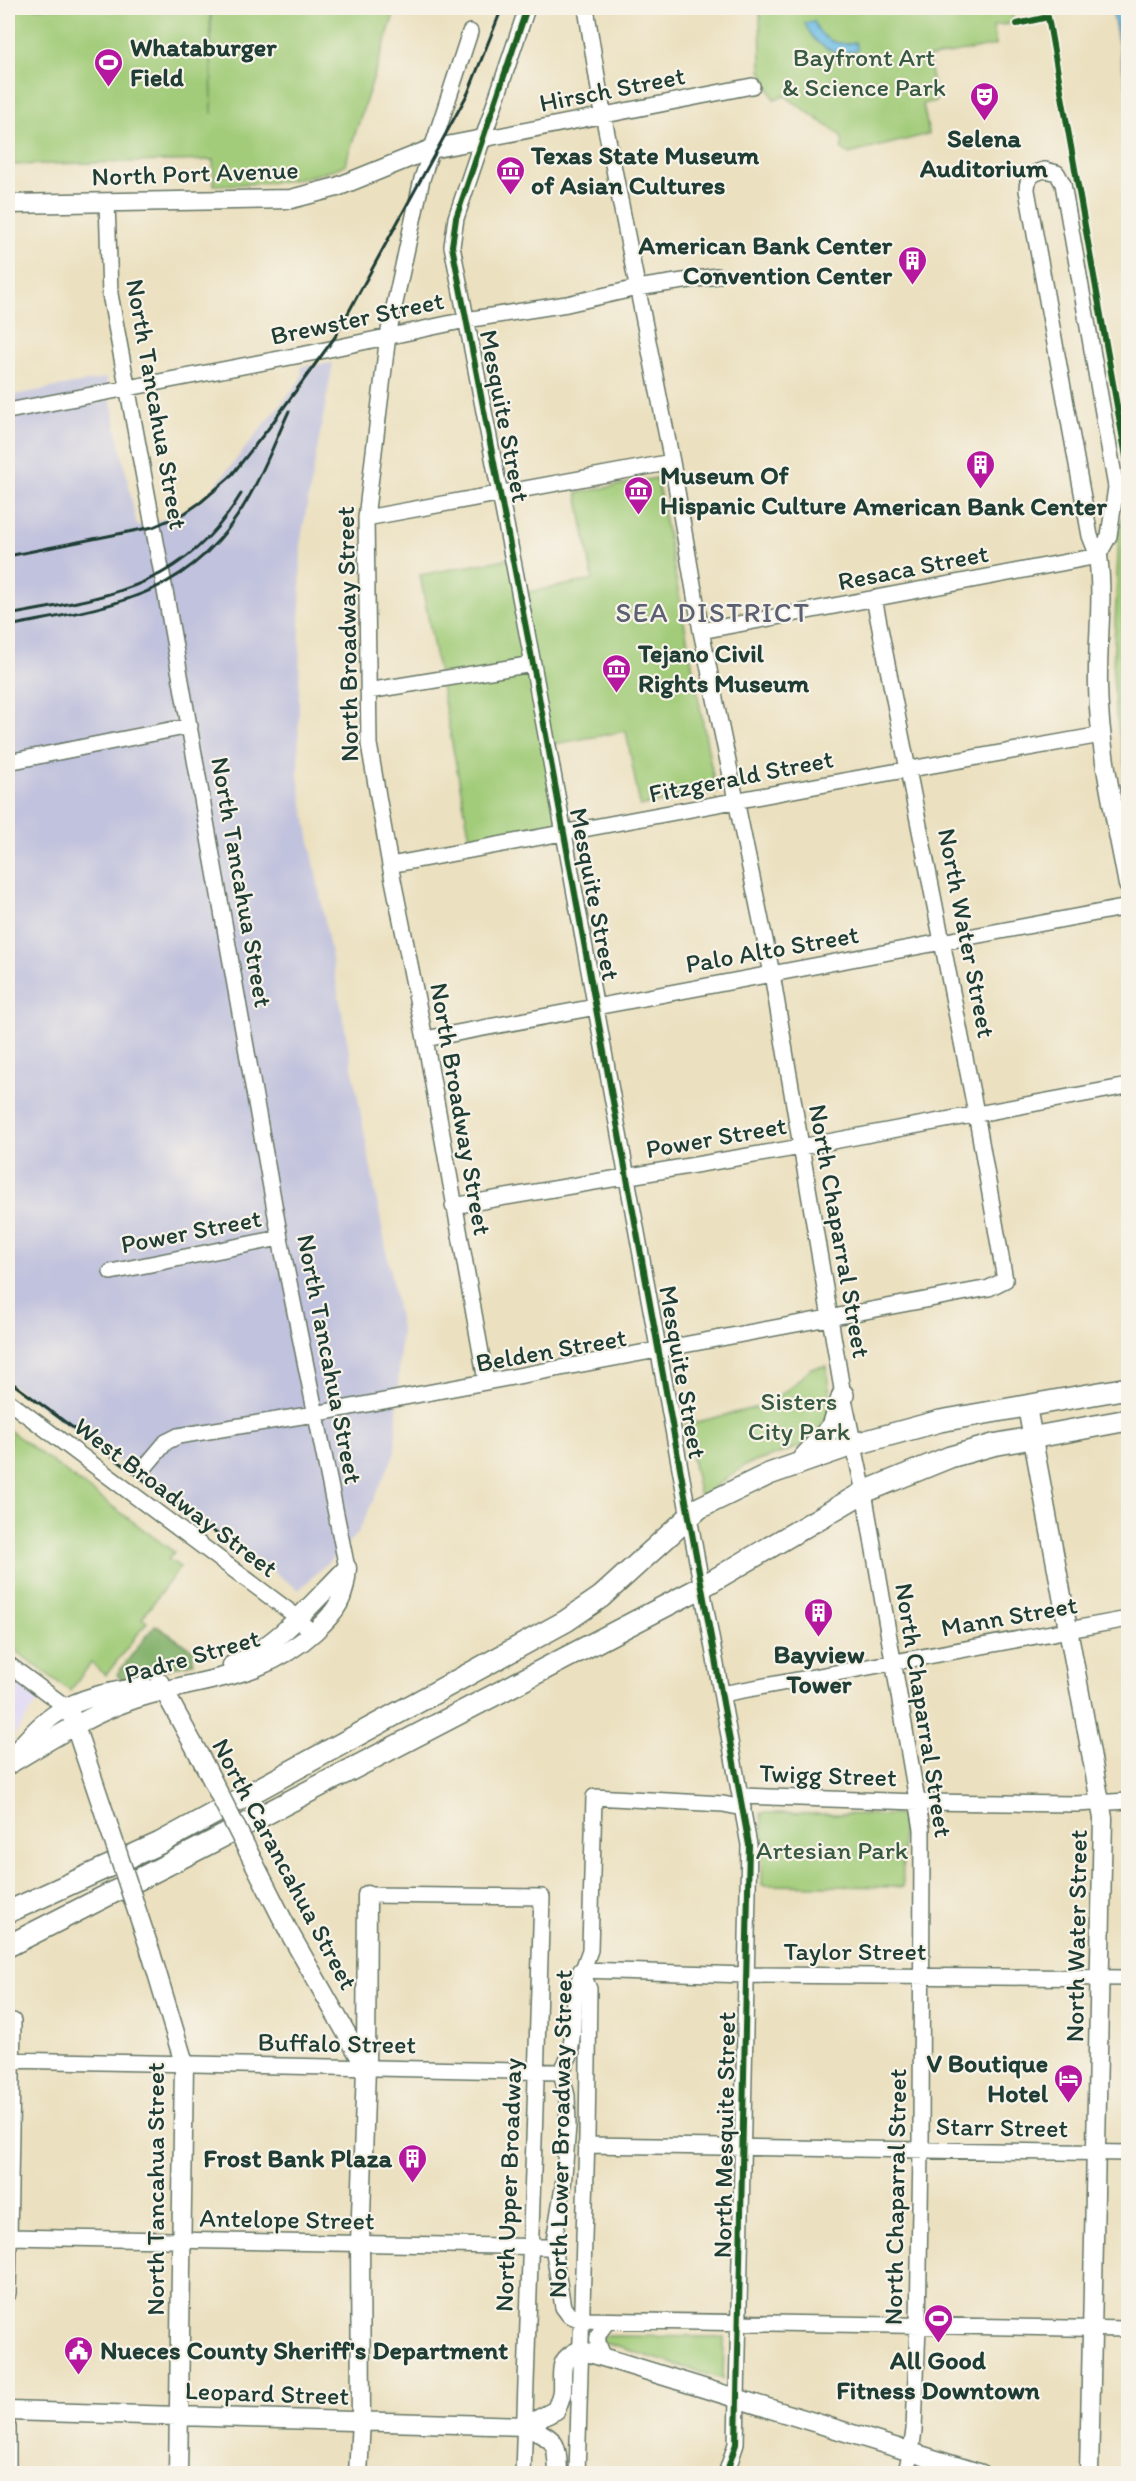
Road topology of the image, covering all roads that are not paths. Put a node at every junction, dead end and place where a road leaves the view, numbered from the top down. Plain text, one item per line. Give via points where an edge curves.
1 (527, 8) edge
2 (586, 8) edge
3 (470, 32) dead end
4 (752, 86) dead end
5 (603, 114) junction
6 (483, 139) junction
7 (431, 149) junction
8 (107, 202) junction
9 (8, 204) edge
10 (717, 276) dead end
11 (637, 288) junction
12 (466, 320) junction
13 (388, 335) junction
14 (128, 389) junction
15 (8, 411) edge
16 (672, 462) junction
17 (501, 494) junction
18 (366, 518) junction
19 (1098, 556) junction
20 (874, 598) junction
21 (701, 631) junction
22 (533, 664) junction
23 (368, 690) junction
24 (190, 726) junction
25 (1101, 735) junction
26 (8, 762) edge
27 (909, 769) junction
28 (735, 801) junction
29 (564, 833) junction
30 (390, 865) junction
31 (1128, 885) edge
32 (1128, 907) edge
33 (942, 942) junction
34 (772, 974) junction
35 (597, 1006) junction
36 (425, 1039) junction
37 (1128, 1086) edge
38 (976, 1113) junction
39 (801, 1146) junction
40 (626, 1176) junction
41 (453, 1206) junction
42 (280, 1238) junction
43 (111, 1272) dead end
44 (1005, 1280) joint
45 (830, 1317) junction
46 (659, 1350) junction
47 (486, 1381) junction
48 (1128, 1388) edge
49 (843, 1395) junction
50 (9, 1406) edge
51 (1028, 1407) junction
52 (314, 1414) junction
53 (1128, 1420) edge
54 (1034, 1438) junction
55 (852, 1445) junction
56 (798, 1464) junction
57 (146, 1467) dead end
58 (864, 1492) junction
59 (693, 1516) junction
60 (347, 1568) junction
61 (702, 1587) junction
62 (297, 1617) junction
63 (1128, 1619) edge
64 (1067, 1631) junction
65 (313, 1633) junction
66 (893, 1662) junction
67 (8, 1664) edge
68 (162, 1687) junction
69 (722, 1694) junction
70 (66, 1707) junction
71 (76, 1725) junction
72 (8, 1764) edge
73 (594, 1797) joint
74 (1128, 1801) edge
75 (742, 1802) junction
76 (918, 1802) junction
77 (1101, 1803) junction
78 (367, 1895) joint
79 (8, 1912) edge
80 (8, 1948) edge
81 (581, 1970) junction
82 (747, 1975) junction
83 (921, 1976) junction
84 (1101, 1977) junction
85 (1128, 1978) edge
86 (13, 2021) dead end
87 (10, 2060) edge
88 (184, 2063) junction
89 (366, 2068) junction
90 (535, 2070) junction
91 (561, 2072) junction
92 (586, 2145) junction
93 (743, 2147) junction
94 (921, 2150) junction
95 (1097, 2153) junction
96 (1128, 2153) edge
97 (8, 2237) edge
98 (183, 2241) junction
99 (360, 2244) junction
100 (529, 2246) junction
101 (552, 2247) junction
102 (8, 2293) edge
103 (581, 2320) junction
104 (608, 2321) junction
105 (739, 2324) junction
106 (918, 2325) junction
107 (1092, 2328) junction
108 (1128, 2329) edge
109 (580, 2350) junction
110 (604, 2357) junction
111 (737, 2398) junction
112 (8, 2411) edge
113 (180, 2415) junction
114 (360, 2421) junction
115 (525, 2426) junction
116 (8, 2427) edge
117 (911, 2453) junction
118 (8, 2473) edge
119 (178, 2474) edge
120 (358, 2474) edge
121 (523, 2474) edge
122 (558, 2474) edge
123 (577, 2474) edge
124 (726, 2474) edge
125 (905, 2474) edge
126 (982, 2474) edge
127 (1089, 2474) edge

1 - 6 street, Mesquite Street
2 - 5 street, North Chaparral Street
3 - 7 street, North Broadway Street
4 - 5 street, Hirsch Street
5 - 6 street, Hirsch Street
5 - 11 street, North Chaparral Street
6 - 7 main road, North Port Avenue
6 - 12 street, Mesquite Street via 456,218 452,246
7 - 8 main road, North Port Avenue via 336,187 291,199
7 - 13 street, North Broadway Street
8 - 9 main road, North Port Avenue
8 - 14 street, North Tancahua Street via 110,294
10 - 11 street, Brewster Street
11 - 12 street, Brewster Street
11 - 16 street, North Chaparral Street
12 - 13 street, Brewster Street
12 - 17 street, Mesquite Street
13 - 14 street, Brewster Street
13 - 18 street, North Broadway Street
14 - 15 street, Brewster Street
14 - 24 street, North Tancahua Street
16 - 17 street
16 - 21 street, North Chaparral Street
17 - 18 street
17 - 22 street, Mesquite Street
18 - 23 street, North Broadway Street
19 - 19 street via 1109,536 1116,487 1063,184 1057,173 1045,170 1029,178 1027,190 1090,536
19 - 20 street, Resaca Street
19 - 25 main road
20 - 21 street, Resaca Street
20 - 27 street, North Water Street
21 - 28 street, North Chaparral Street
22 - 23 street
22 - 29 street, Mesquite Street
23 - 30 street, North Broadway Street via 369,744
24 - 26 street
24 - 42 street, North Tancahua Street
25 - 27 street, Fitzgerald Street
25 - 31 main road
27 - 28 street, Fitzgerald Street
27 - 33 street, North Water Street
28 - 29 street, Fitzgerald Street
28 - 34 street, North Chaparral Street
29 - 30 street, Fitzgerald Street
29 - 35 street, Mesquite Street
30 - 36 street, North Broadway Street
32 - 33 street, Palo Alto Street
33 - 34 street, Palo Alto Street
33 - 38 street, North Water Street
34 - 35 street, Palo Alto Street
34 - 39 street, North Chaparral Street
35 - 36 street, Palo Alto Street
35 - 40 street, Mesquite Street
36 - 41 street, North Broadway Street
37 - 38 street, Power Street
38 - 39 street, Power Street
38 - 44 street, North Water Street
39 - 40 street, Power Street
39 - 45 street, North Chaparral Street
40 - 41 street, Power Street
40 - 46 street, Mesquite Street
41 - 47 street, North Broadway Street
42 - 43 street, Power Street
42 - 52 street, North Tancahua Street
44 - 45 street, Belden Street via 989,1288
45 - 46 street, Belden Street
45 - 49 street, North Chaparral Street
46 - 47 street, Belden Street
46 - 59 street, Mesquite Street
47 - 52 street, Belden Street
48 - 51 highway
49 - 55 street, North Chaparral Street
49 - 56 highway via 833,1426
50 - 62 street, West Broadway Street
51 - 54 main road, North Water Street
51 - 55 highway via 940,1421
52 - 57 street, Belden Street via 178,1436 166,1442
52 - 60 street, North Tancahua Street
53 - 54 highway
54 - 58 highway via 950,1457
54 - 64 main road, North Water Street
55 - 56 highway
55 - 58 street, North Chaparral Street
56 - 59 highway via 769,1474
58 - 61 highway
58 - 66 street, North Chaparral Street
59 - 61 street, Mesquite Street
59 - 79 highway via 601,1597 566,1621 170,1838
60 - 62 main road, Padre Street
60 - 65 main road, Padre Street via 339,1604
61 - 69 street, Mesquite Street
61 - 80 highway
62 - 65 street, West Broadway Street
62 - 68 main road, Padre Street via 250,1657
63 - 64 street, Mann Street
64 - 66 street, Mann Street
64 - 77 main road, North Water Street
65 - 68 main road, Padre Street via 279,1658 257,1667 212,1681
66 - 69 street, Mann Street
66 - 76 street, North Chaparral Street
67 - 70 street
68 - 70 main road, Padre Street via 99,1694
68 - 71 main road, Padre Street
68 - 89 main road, North Carancahua Street, bridge via 289,1932
69 - 75 street, Mesquite Street
70 - 71 main road, North Tancahua Street
70 - 72 main road, Padre Street via 37,1727
71 - 72 main road, Padre Street
71 - 88 main road, North Tancahua Street, bridge
73 - 75 street, Twigg Street
73 - 81 street, North Lower Broadway Street via 590,1950
74 - 77 street, Twigg Street
75 - 76 street, Twigg Street
75 - 82 street, North Mesquite Street via 749,1845
76 - 77 street, Twigg Street
76 - 83 street, North Chaparral Street via 922,1829
77 - 84 main road, North Water Street
78 - 89 main road, North Carancahua Street
78 - 90 street, North Upper Broadway via 542,1897
81 - 82 street, Taylor Street
81 - 91 street via 574,1994 570,2055
81 - 92 street, North Lower Broadway Street via 589,1989
82 - 83 street, Taylor Street
82 - 93 street, North Mesquite Street
83 - 84 street, Taylor Street
83 - 94 street, North Chaparral Street
84 - 85 street, Taylor Street
84 - 95 main road, North Water Street
86 - 87 street
87 - 88 street, Buffalo Street
87 - 97 street
88 - 89 street, Buffalo Street
88 - 98 main road, North Tancahua Street
89 - 90 street, Buffalo Street
89 - 99 main road, North Carancahua Street
90 - 91 street, Buffalo Street
90 - 100 street, North Upper Broadway
91 - 101 street via 568,2126 563,2187
92 - 93 street, Starr Street
92 - 103 street, North Lower Broadway Street
93 - 94 street, Starr Street
93 - 105 street, North Mesquite Street
94 - 95 street, Starr Street
94 - 106 street, North Chaparral Street
95 - 96 street, Starr Street
95 - 107 main road, North Water Street
97 - 98 street, Antelope Street
97 - 102 street
98 - 99 street, Antelope Street
98 - 113 main road, North Tancahua Street
99 - 100 street, Antelope Street
99 - 114 main road, North Carancahua Street
100 - 101 street, Antelope Street
100 - 115 street, North Upper Broadway
101 - 103 street via 563,2307
103 - 104 street
103 - 109 street, North Lower Broadway Street
104 - 105 street
104 - 110 street via 598,2333 597,2344
105 - 106 street
105 - 111 street, North Mesquite Street
106 - 107 street
106 - 117 street, North Chaparral Street
107 - 108 street
107 - 127 main road, North Water Street
109 - 110 main road
109 - 115 main road via 568,2355 561,2368 562,2394 556,2410
109 - 123 street, North Lower Broadway Street
110 - 111 main road
111 - 117 main road
111 - 124 street, North Mesquite Street via 736,2444
112 - 113 main road, Leopard Street
113 - 114 main road, Leopard Street
113 - 119 main road, North Tancahua Street
114 - 115 main road, Leopard Street
114 - 120 main road, North Carancahua Street
115 - 121 street, North Upper Broadway
115 - 122 main road via 549,2437 557,2448
116 - 118 street
117 - 125 street, North Chaparral Street
117 - 126 main road

